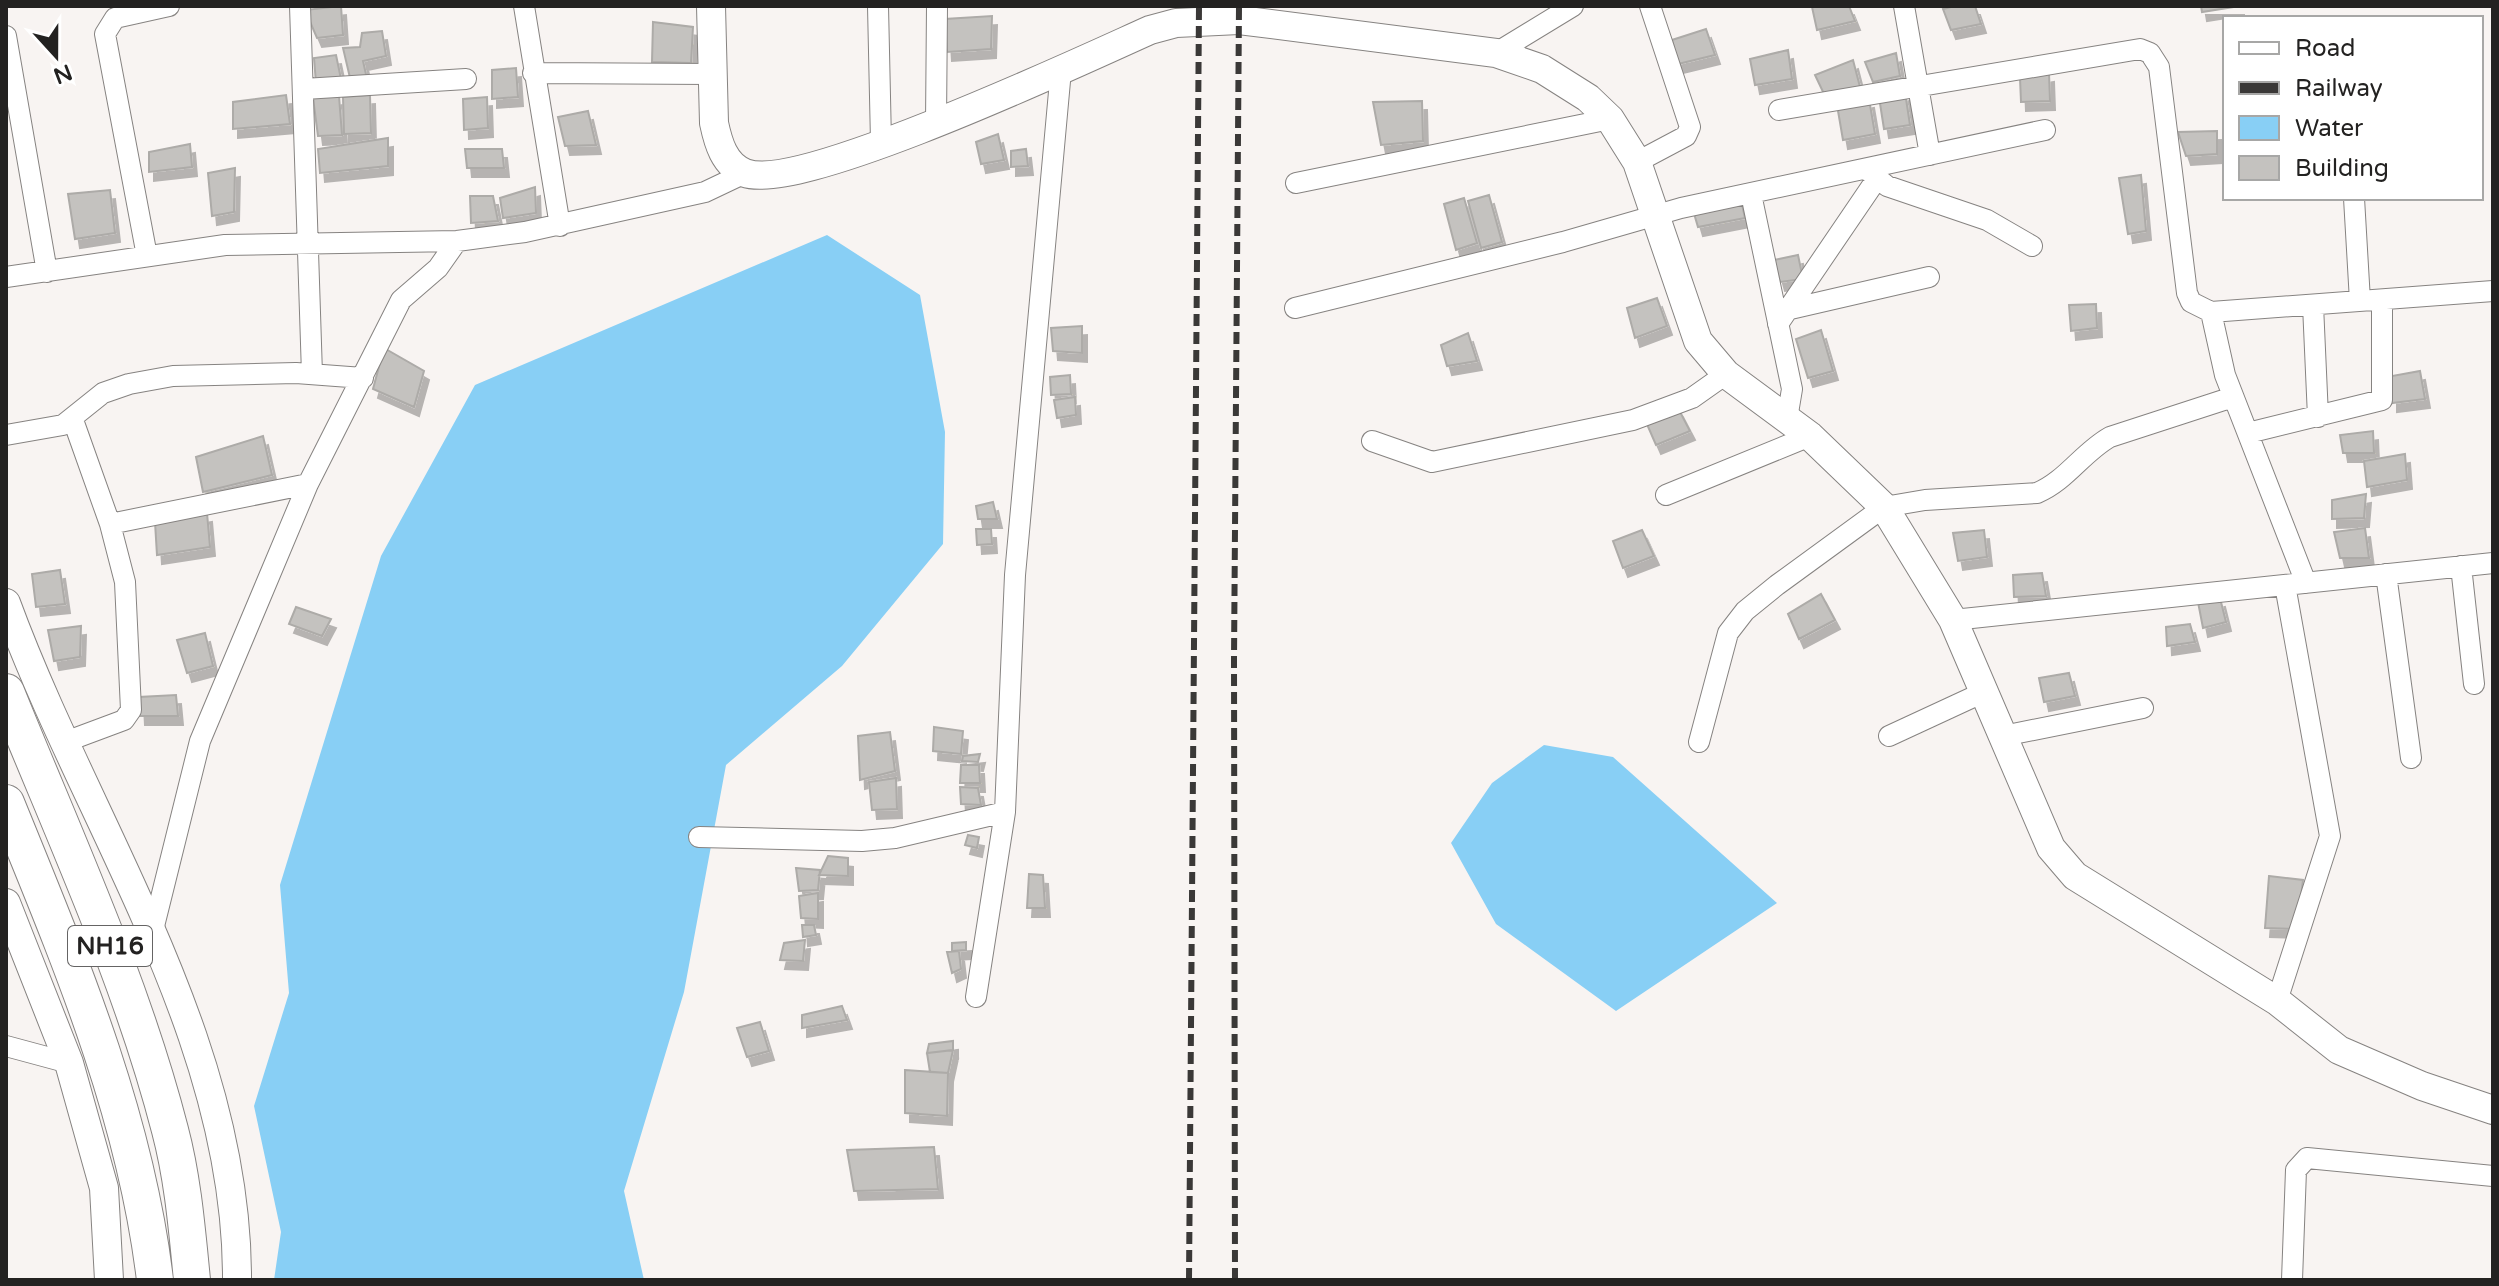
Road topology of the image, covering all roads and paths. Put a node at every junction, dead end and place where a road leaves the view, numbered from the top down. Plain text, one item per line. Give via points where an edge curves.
1 (169, 6) edge
2 (300, 6) edge
3 (524, 6) edge
4 (711, 6) edge
5 (878, 6) edge
6 (937, 6) edge
7 (1573, 6) edge
8 (1650, 6) edge
9 (1904, 6) edge
10 (6, 36) edge
11 (1496, 53) junction
12 (1061, 70) junction
13 (533, 73) junction
14 (712, 74) junction
15 (466, 79) dead end
16 (1919, 85) junction
17 (304, 89) junction
18 (1779, 110) dead end
19 (1610, 119) junction
20 (936, 123) junction
21 (2045, 130) dead end
22 (881, 142) junction
23 (1930, 155) junction
24 (1637, 162) junction
25 (745, 173) junction
26 (1871, 174) junction
27 (1296, 183) dead end
28 (1751, 194) junction
29 (2354, 200) edge
30 (1655, 215) junction
31 (560, 226) junction
32 (457, 241) junction
33 (308, 243) junction
34 (2032, 246) dead end
35 (147, 256) junction
36 (47, 272) junction
37 (6, 277) edge
38 (1929, 277) dead end
39 (2493, 291) edge
40 (2382, 300) junction
41 (2360, 301) junction
42 (2313, 305) junction
43 (1295, 308) dead end
44 (2211, 312) junction
45 (1782, 317) junction
46 (312, 374) junction
47 (1726, 374) junction
48 (363, 378) junction
49 (2233, 397) junction
50 (2318, 417) junction
51 (1787, 419) junction
52 (73, 420) junction
53 (2248, 433) junction
54 (6, 435) edge
55 (1810, 436) junction
56 (1372, 441) dead end
57 (308, 484) junction
58 (1666, 495) dead end
59 (1884, 507) junction
60 (110, 524) junction
61 (2493, 563) edge
62 (2461, 566) junction
63 (2386, 574) junction
64 (2306, 583) junction
65 (2285, 585) junction
66 (6, 603) edge
67 (1953, 620) junction
68 (2474, 684) dead end
69 (6, 692) edge
70 (1984, 692) junction
71 (2143, 708) dead end
72 (1889, 736) dead end
73 (2003, 736) junction
74 (65, 742) junction
75 (1699, 742) dead end
76 (2411, 758) dead end
77 (6, 803) edge
78 (1005, 812) junction
79 (699, 837) dead end
80 (6, 903) edge
81 (153, 930) junction
82 (976, 997) dead end
83 (2277, 1001) junction
84 (6, 1046) edge
85 (69, 1063) junction
86 (2493, 1110) edge
87 (2493, 1176) edge
88 (109, 1280) edge
89 (155, 1280) edge
90 (192, 1280) edge
91 (237, 1280) edge
92 (2292, 1280) edge

1 - 35 street via 115,18 105,34
2 - 17 street
3 - 13 street
4 - 14 main road
5 - 22 street
6 - 20 street
7 - 11 street
8 - 24 street via 1690,127 1686,136
9 - 16 street
10 - 36 street
11 - 12 main road via 1239,20 1199,21 1150,30
11 - 19 main road via 1569,84
12 - 20 main road
12 - 78 street via 1015,575
13 - 14 street
13 - 31 street
14 - 25 main road via 718,141 733,166
15 - 17 street
16 - 18 street
16 - 23 street
16 - 44 street via 2140,49 2150,53 2159,67 2187,293 2191,302
17 - 33 street
19 - 24 main road
19 - 27 street
20 - 22 main road
21 - 23 street
22 - 25 main road via 789,171
23 - 26 street
24 - 30 main road
25 - 31 street via 705,192
26 - 28 street
26 - 34 street via 1987,220
26 - 45 street
28 - 30 street
28 - 45 street
29 - 41 street
30 - 43 street
30 - 47 main road via 1698,341
31 - 32 street
32 - 33 street
32 - 48 street via 438,268 401,300
33 - 35 street via 225,245
33 - 46 street
35 - 36 street
36 - 37 street
38 - 45 street
39 - 40 street
40 - 41 street
40 - 50 street via 2382,400
41 - 42 street
42 - 44 street
42 - 50 street
44 - 49 street
45 - 51 street via 1792,389
46 - 48 street
46 - 52 street via 173,376 129,384 91,401
47 - 51 main road
47 - 56 street via 1692,398 1633,420 1432,462
48 - 57 street
49 - 53 street
49 - 59 street via 2110,437 2037,493
50 - 53 street
51 - 55 main road
52 - 54 street
52 - 60 street
53 - 64 street
55 - 58 street
55 - 59 main road
57 - 60 street
57 - 81 street via 200,741
59 - 67 main road
59 - 75 street via 1734,622
60 - 74 street via 125,582 131,710 124,720
61 - 62 street
62 - 63 street
62 - 68 street
63 - 64 street
63 - 76 street
64 - 65 street
65 - 67 street
65 - 83 street via 2330,836
66 - 74 main road
67 - 70 main road
69 - 90 highway, NH16 via 122,976 171,1131
70 - 72 street
70 - 73 main road
71 - 73 street
73 - 83 main road via 2051,848 2075,876
74 - 81 main road
77 - 89 highway, NH16 via 82,990 128,1134 147,1213
78 - 79 street via 862,841
78 - 82 street
80 - 85 main road
81 - 91 main road via 210,1093 238,1221
83 - 86 main road via 2339,1050
84 - 85 street
85 - 88 main road via 104,1188
87 - 92 street via 2307,1158 2296,1170

